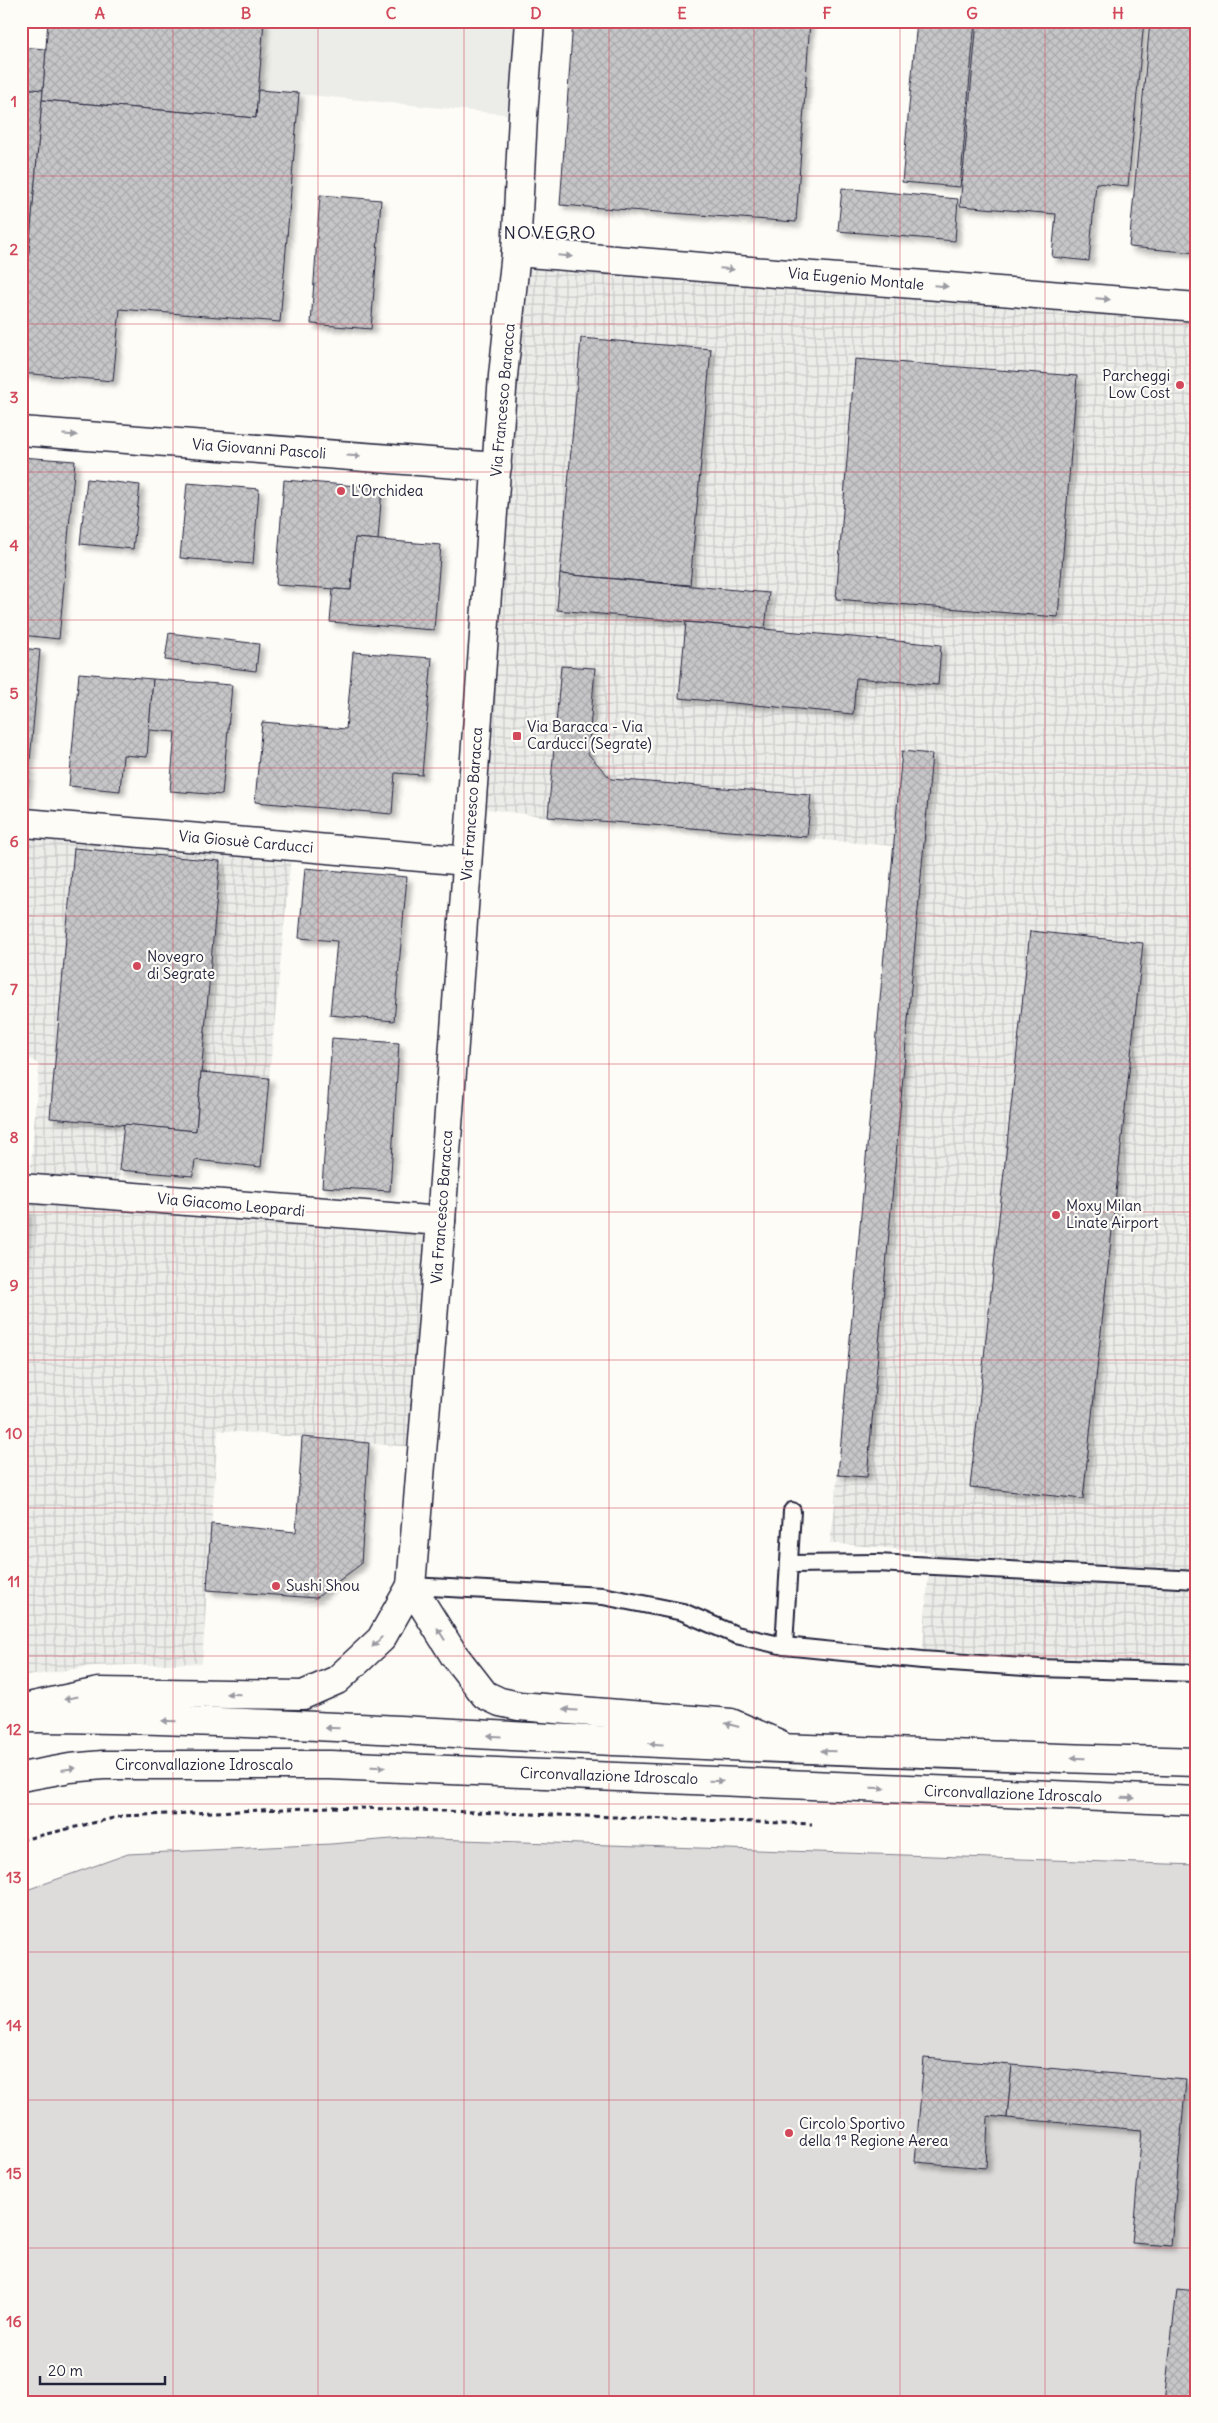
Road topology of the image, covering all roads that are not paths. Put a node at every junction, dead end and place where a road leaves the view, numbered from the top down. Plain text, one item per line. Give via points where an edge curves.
1 (530, 21) edge
2 (516, 252) junction
3 (1197, 307) edge
4 (21, 431) edge
5 (497, 467) junction
6 (25, 823) dead end
7 (467, 861) junction
8 (21, 1188) edge
9 (442, 1222) junction
10 (792, 1511) dead end
11 (789, 1564) junction
12 (1197, 1580) edge
13 (411, 1586) junction
14 (784, 1646) junction
15 (1197, 1672) edge
16 (21, 1708) edge
17 (21, 1718) edge
18 (792, 1750) junction
19 (1197, 1762) edge
20 (21, 1777) edge
21 (1197, 1801) edge

1 - 2 street, Via Francesco Baracca
2 -> 3 street, Via Eugenio Montale
2 - 5 street, Via Francesco Baracca
4 -> 5 street, Via Giovanni Pascoli
5 - 7 street, Via Francesco Baracca
6 - 7 street, Via Giosuè Carducci
7 - 9 street, Via Francesco Baracca
8 - 9 street, Via Giacomo Leopardi
9 - 13 street, Via Francesco Baracca
10 - 11 lane
11 - 12 lane via 877,1563
11 - 14 lane
13 - 14 lane via 603,1596 683,1612 736,1635
13 -> 16 street via 381,1639 337,1680 303,1695 99,1692
18 -> 13 street via 732,1723 500,1702 485,1695 454,1655
14 - 15 lane via 1039,1668
18 -> 17 street via 329,1728
19 -> 18 street
20 -> 21 street, Circonvallazione Idroscalo via 103,1765 330,1765

